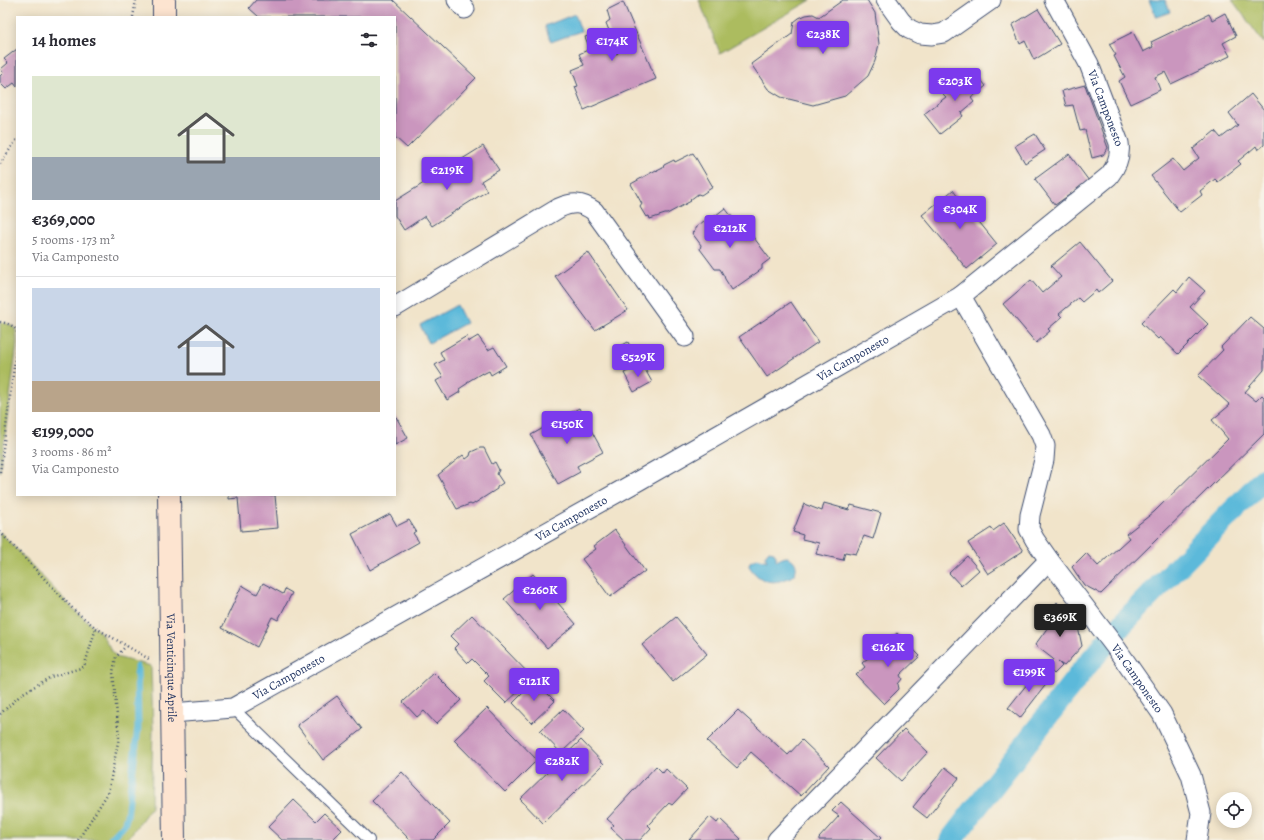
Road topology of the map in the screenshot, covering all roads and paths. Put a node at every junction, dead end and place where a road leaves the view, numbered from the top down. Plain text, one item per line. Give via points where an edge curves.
1 (136, 0) edge
2 (164, 0) edge
3 (886, 0) edge
4 (991, 0) edge
5 (1054, 0) edge
6 (133, 16) edge
7 (164, 16) edge
8 (16, 140) edge
9 (0, 164) edge
10 (961, 296) junction
11 (396, 306) edge
12 (0, 322) edge
13 (16, 330) edge
14 (685, 338) dead end
15 (16, 352) edge
16 (0, 472) edge
17 (169, 496) edge
18 (0, 532) edge
19 (1049, 560) junction
20 (96, 628) junction
21 (126, 646) junction
22 (171, 671) junction
23 (233, 708) junction
24 (172, 713) junction
25 (0, 714) edge
26 (78, 840) edge
27 (174, 840) edge
28 (369, 840) edge
29 (777, 840) edge
30 (1197, 840) edge

1 - 6 path
2 - 7 main road
3 - 4 street via 910,29 920,34 932,35 944,33
5 - 10 street, Via Camponesto via 1089,64 1120,143 1121,152 1116,167 1109,176
8 - 9 path
10 - 19 street, Via Camponesto via 1042,436 1045,446 1044,460 1029,529
10 - 23 street, Via Camponesto via 645,478
11 - 14 street via 559,208 567,204 577,204 586,206 594,212
12 - 13 path via 7,323
15 - 16 path
17 - 22 main road, Via Venticinque Aprile
18 - 20 path via 76,611
19 - 29 street
19 - 30 street, Via Camponesto via 1097,621 1162,714 1191,775 1201,813
20 - 21 path
20 - 25 path via 84,667 51,677 23,693
21 - 22 path
21 - 26 path via 116,657 113,672 119,737 108,793
22 - 24 main road, Via Venticinque Aprile
23 - 24 street, Via Camponesto
23 - 28 lane
24 - 27 main road, Via Venticinque Aprile

